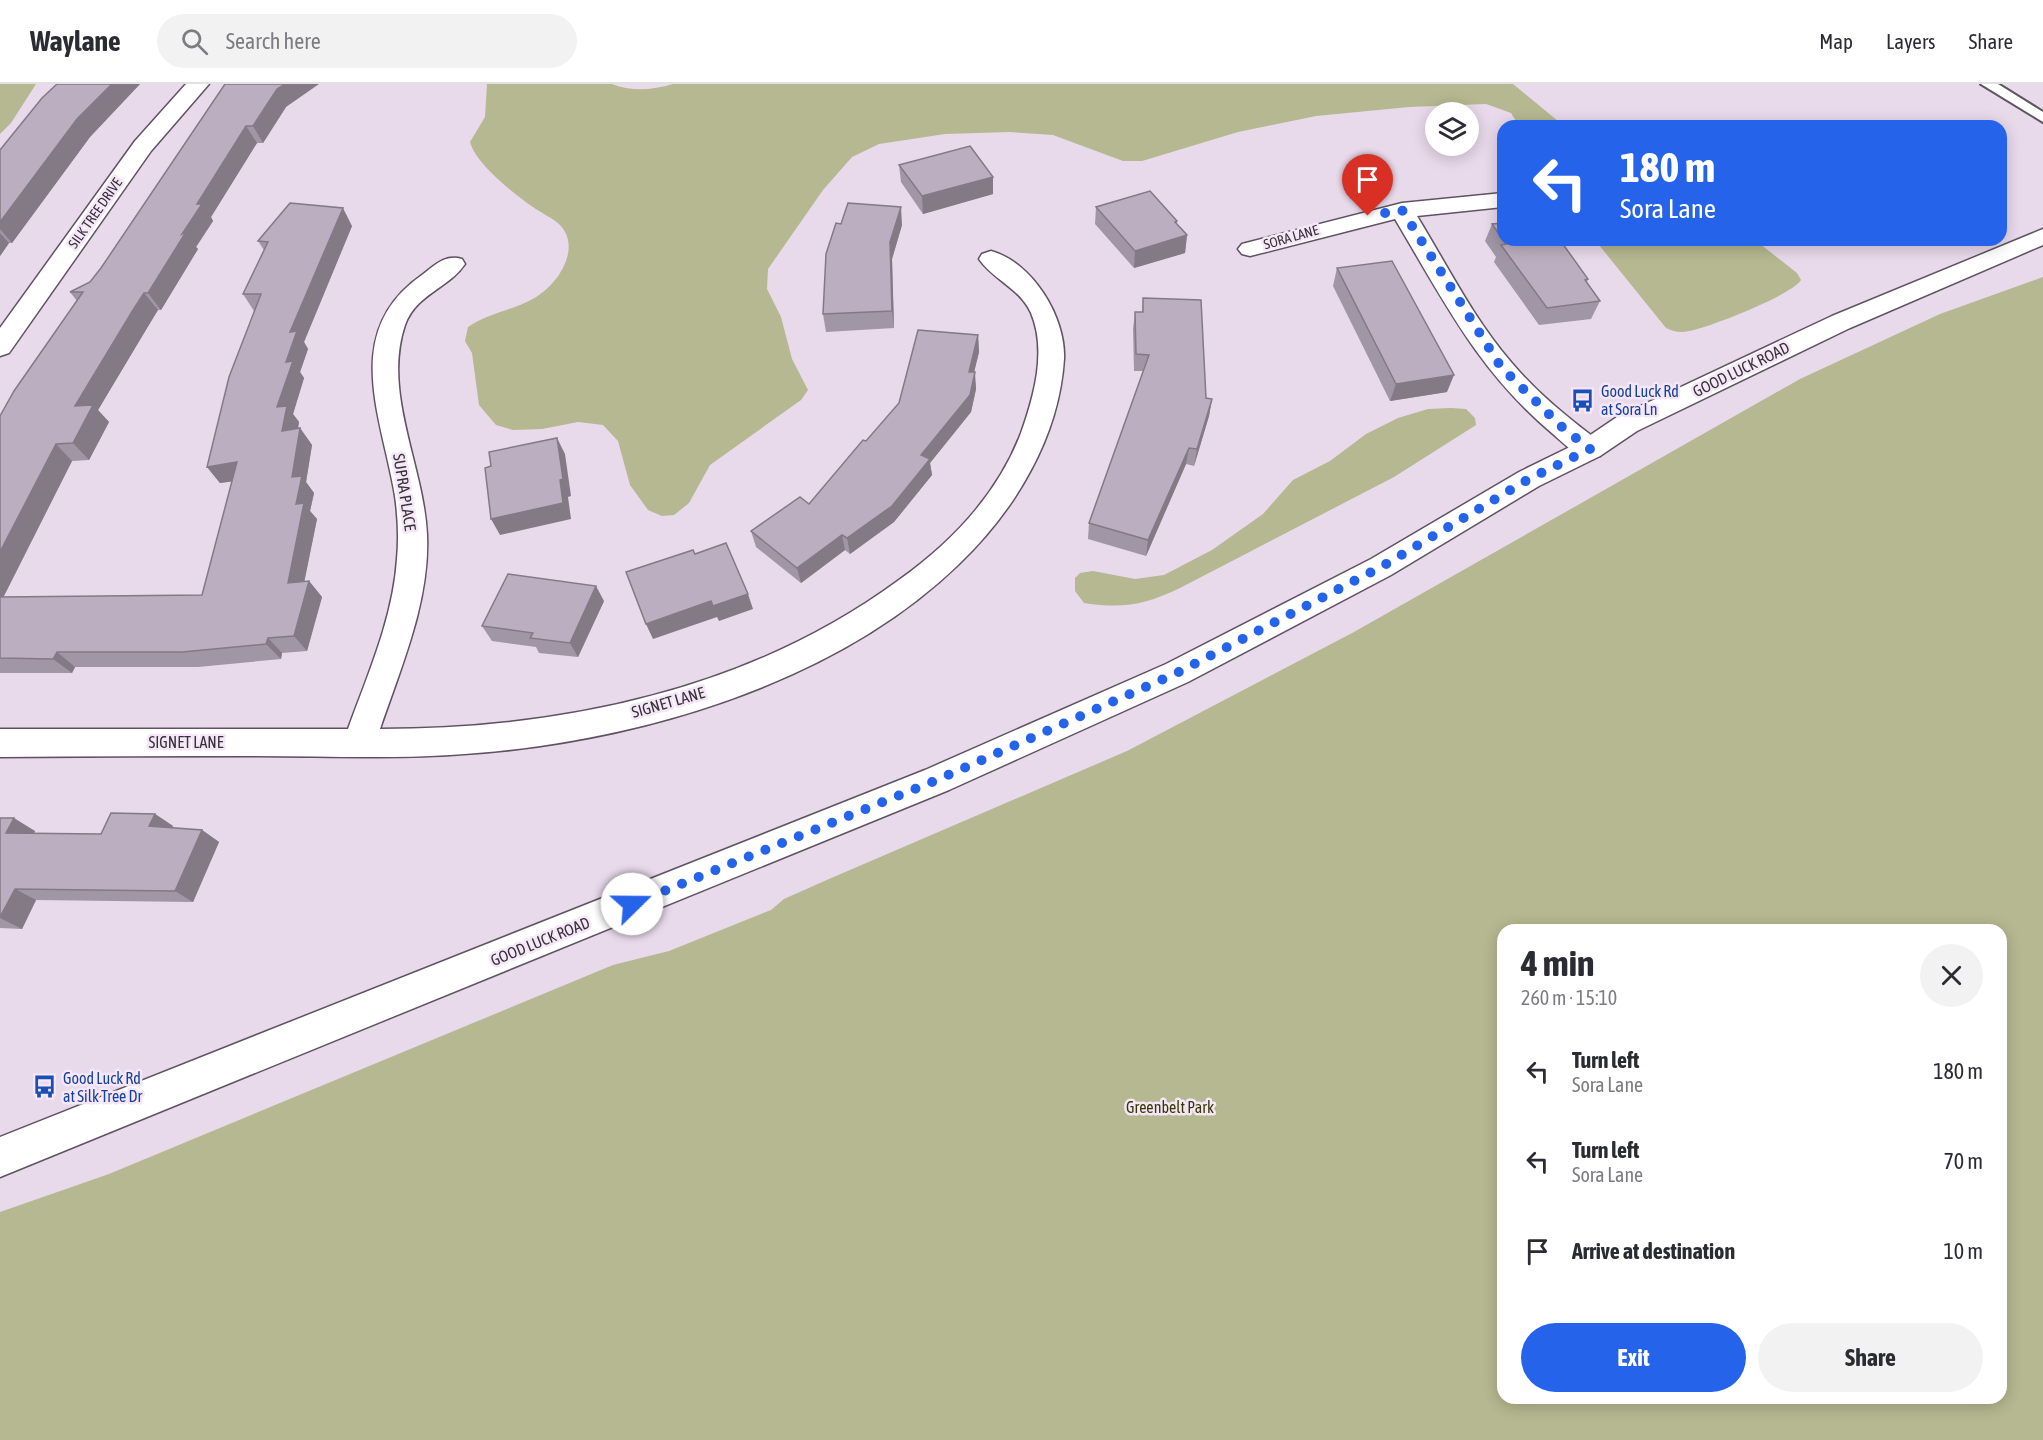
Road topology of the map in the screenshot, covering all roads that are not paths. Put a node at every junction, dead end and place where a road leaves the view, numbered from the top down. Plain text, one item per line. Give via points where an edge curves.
1 (198, 84) edge
2 (1988, 84) edge
3 (2043, 118) edge
4 (1497, 201) edge
5 (1402, 210) junction
6 (2043, 236) edge
7 (1250, 249) dead end
8 (991, 259) dead end
9 (453, 264) dead end
10 (0, 347) edge
11 (1590, 449) junction
12 (358, 741) junction
13 (0, 743) edge
14 (0, 1157) edge

1 - 10 street, SILK TREE DRIVE via 143,146
2 - 3 lane
4 - 5 street, SORA LANE
5 - 7 street, SORA LANE
5 - 11 street via 1501,367
6 - 11 street, GOOD LUCK ROAD via 1841,322 1627,424
8 - 12 street, SIGNET LANE via 1029,289 1044,310 1052,336 1052,366 1045,402 1029,448 989,515 896,602 849,632 793,660 661,706 534,733 452,741
9 - 12 street, SUPRA PLACE via 413,290 401,306 387,340 385,387 389,416 409,498 409,579 400,623
11 - 14 street, GOOD LUCK ROAD via 1529,479 1381,567 1166,678 926,784
12 - 13 street, SIGNET LANE

